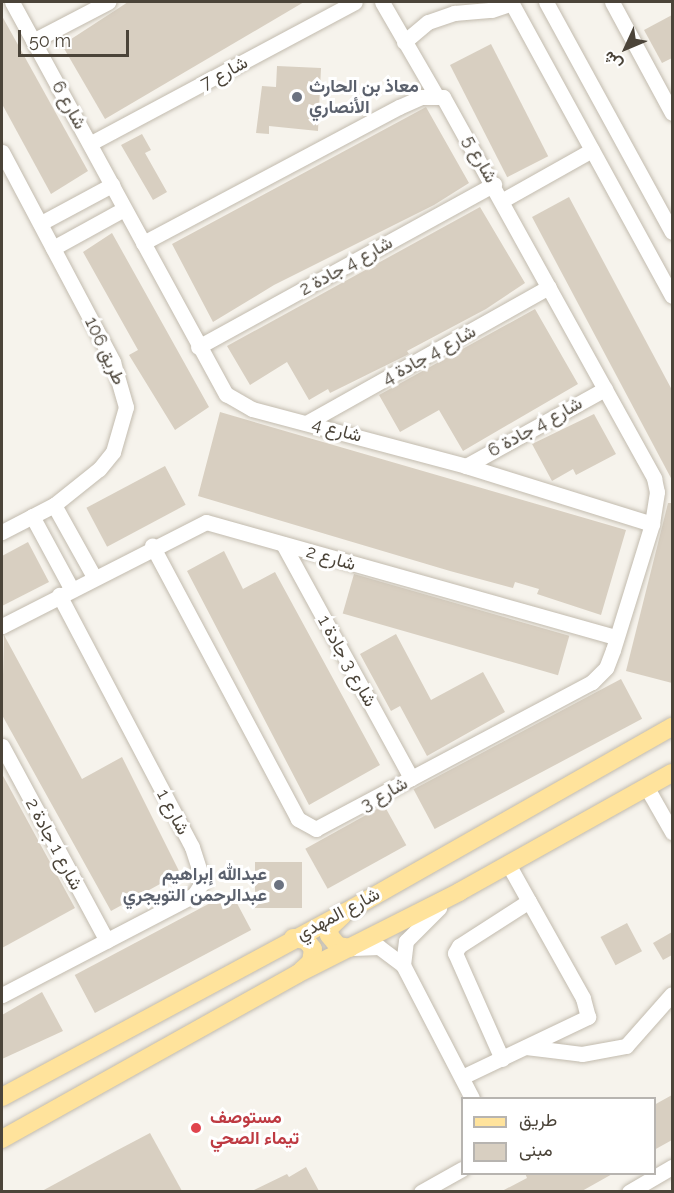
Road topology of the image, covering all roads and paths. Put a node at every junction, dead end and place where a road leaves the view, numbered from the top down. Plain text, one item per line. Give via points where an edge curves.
1 (12, 2) edge
2 (108, 2) edge
3 (355, 2) edge
4 (382, 2) edge
5 (511, 2) edge
6 (546, 2) edge
7 (612, 2) edge
8 (33, 41) junction
9 (404, 42) junction
10 (436, 95) junction
11 (672, 113) edge
12 (91, 143) junction
13 (592, 150) junction
14 (2, 152) edge
15 (494, 184) junction
16 (112, 185) junction
17 (503, 200) junction
18 (124, 209) junction
19 (41, 223) junction
20 (672, 232) edge
21 (143, 243) junction
22 (53, 248) junction
23 (549, 288) junction
24 (672, 296) edge
25 (198, 347) junction
26 (605, 388) junction
27 (308, 422) junction
28 (466, 466) junction
29 (54, 505) junction
30 (32, 516) junction
31 (652, 524) junction
32 (2, 532) edge
33 (283, 544) junction
34 (152, 546) junction
35 (94, 577) junction
36 (65, 592) junction
37 (2, 626) edge
38 (615, 637) junction
39 (672, 727) edge
40 (2, 746) edge
41 (672, 773) edge
42 (411, 778) junction
43 (647, 788) junction
44 (672, 832) edge
45 (508, 864) junction
46 (459, 892) junction
47 (529, 901) junction
48 (353, 908) junction
49 (293, 938) junction
50 (107, 941) junction
51 (350, 948) junction
52 (403, 965) junction
53 (297, 974) junction
54 (2, 993) edge
55 (672, 994) edge
56 (526, 1047) junction
57 (502, 1059) junction
58 (462, 1077) junction
59 (2, 1097) edge
60 (472, 1097) edge
61 (2, 1139) edge
62 (672, 1167) edge
63 (461, 1170) edge
64 (421, 1191) edge
65 (629, 1191) edge

1 - 8 street, شارع 6
2 - 8 street
3 - 12 street, شارع 7
4 - 9 street, شارع 5
5 - 9 street via 492,10 454,13 428,22
5 - 13 street
6 - 20 street
7 - 11 street
8 - 12 street, شارع 6
9 - 10 street, شارع 5
10 - 15 street, شارع 5 via 450,105
10 - 21 street via 399,107
12 - 16 street, شارع 6
13 - 17 street
13 - 24 street
14 - 19 street, طريق 106
15 - 17 street, شارع 5
15 - 25 street, شارع 4 جادة 2
16 - 18 street, شارع 6
16 - 19 street
17 - 23 street, شارع 5
18 - 21 street, شارع 4
18 - 22 street
19 - 22 street, طريق 106
21 - 25 street, شارع 4
22 - 29 street, طريق 106 via 113,362 126,407 112,452 82,486
23 - 26 street, شارع 5
23 - 27 street, شارع 4 جادة 4
25 - 27 street, شارع 4 via 226,394 239,403
26 - 28 street, شارع 4 جادة 6
26 - 31 street, شارع 5 via 654,478 657,492
27 - 28 street, شارع 4
28 - 31 street, شارع 4
29 - 30 street, طريق 106
29 - 35 street
30 - 32 street, طريق 106
30 - 36 street
31 - 38 street, شارع 3
33 - 34 street, شارع 2 via 206,522
33 - 38 street, شارع 2
33 - 42 street, شارع 3 جادة 1
34 - 35 street, شارع 2
34 - 42 street, شارع 3 via 303,825 322,828
35 - 36 street, شارع 2
36 - 37 street
36 - 50 street, شارع 1 via 204,874 202,887 194,895
38 - 42 street, شارع 3 via 606,668 592,682
39 - 48 main road, شارع المهدي
40 - 50 street, شارع 1 جادة 2
41 - 43 main road, شارع المهدي
43 - 44 street
43 - 45 main road, شارع المهدي
45 - 46 main road, شارع المهدي
45 - 47 street
46 - 51 main road, شارع المهدي
46 - 52 street via 419,924 406,941
47 - 56 street via 589,1009 584,1022
47 - 57 street via 459,946 455,953
48 - 49 main road, شارع المهدي
48 - 51 main road via 330,927 332,941
49 - 53 main road via 306,940 313,950 311,962
49 - 59 main road, شارع المهدي
50 - 54 street, شارع 1
51 - 52 street via 379,947
51 - 53 main road, شارع المهدي
52 - 58 street
53 - 61 main road, شارع المهدي
55 - 56 street via 626,1046 582,1054
56 - 57 street
57 - 58 street
58 - 60 street
62 - 65 street
63 - 64 street

